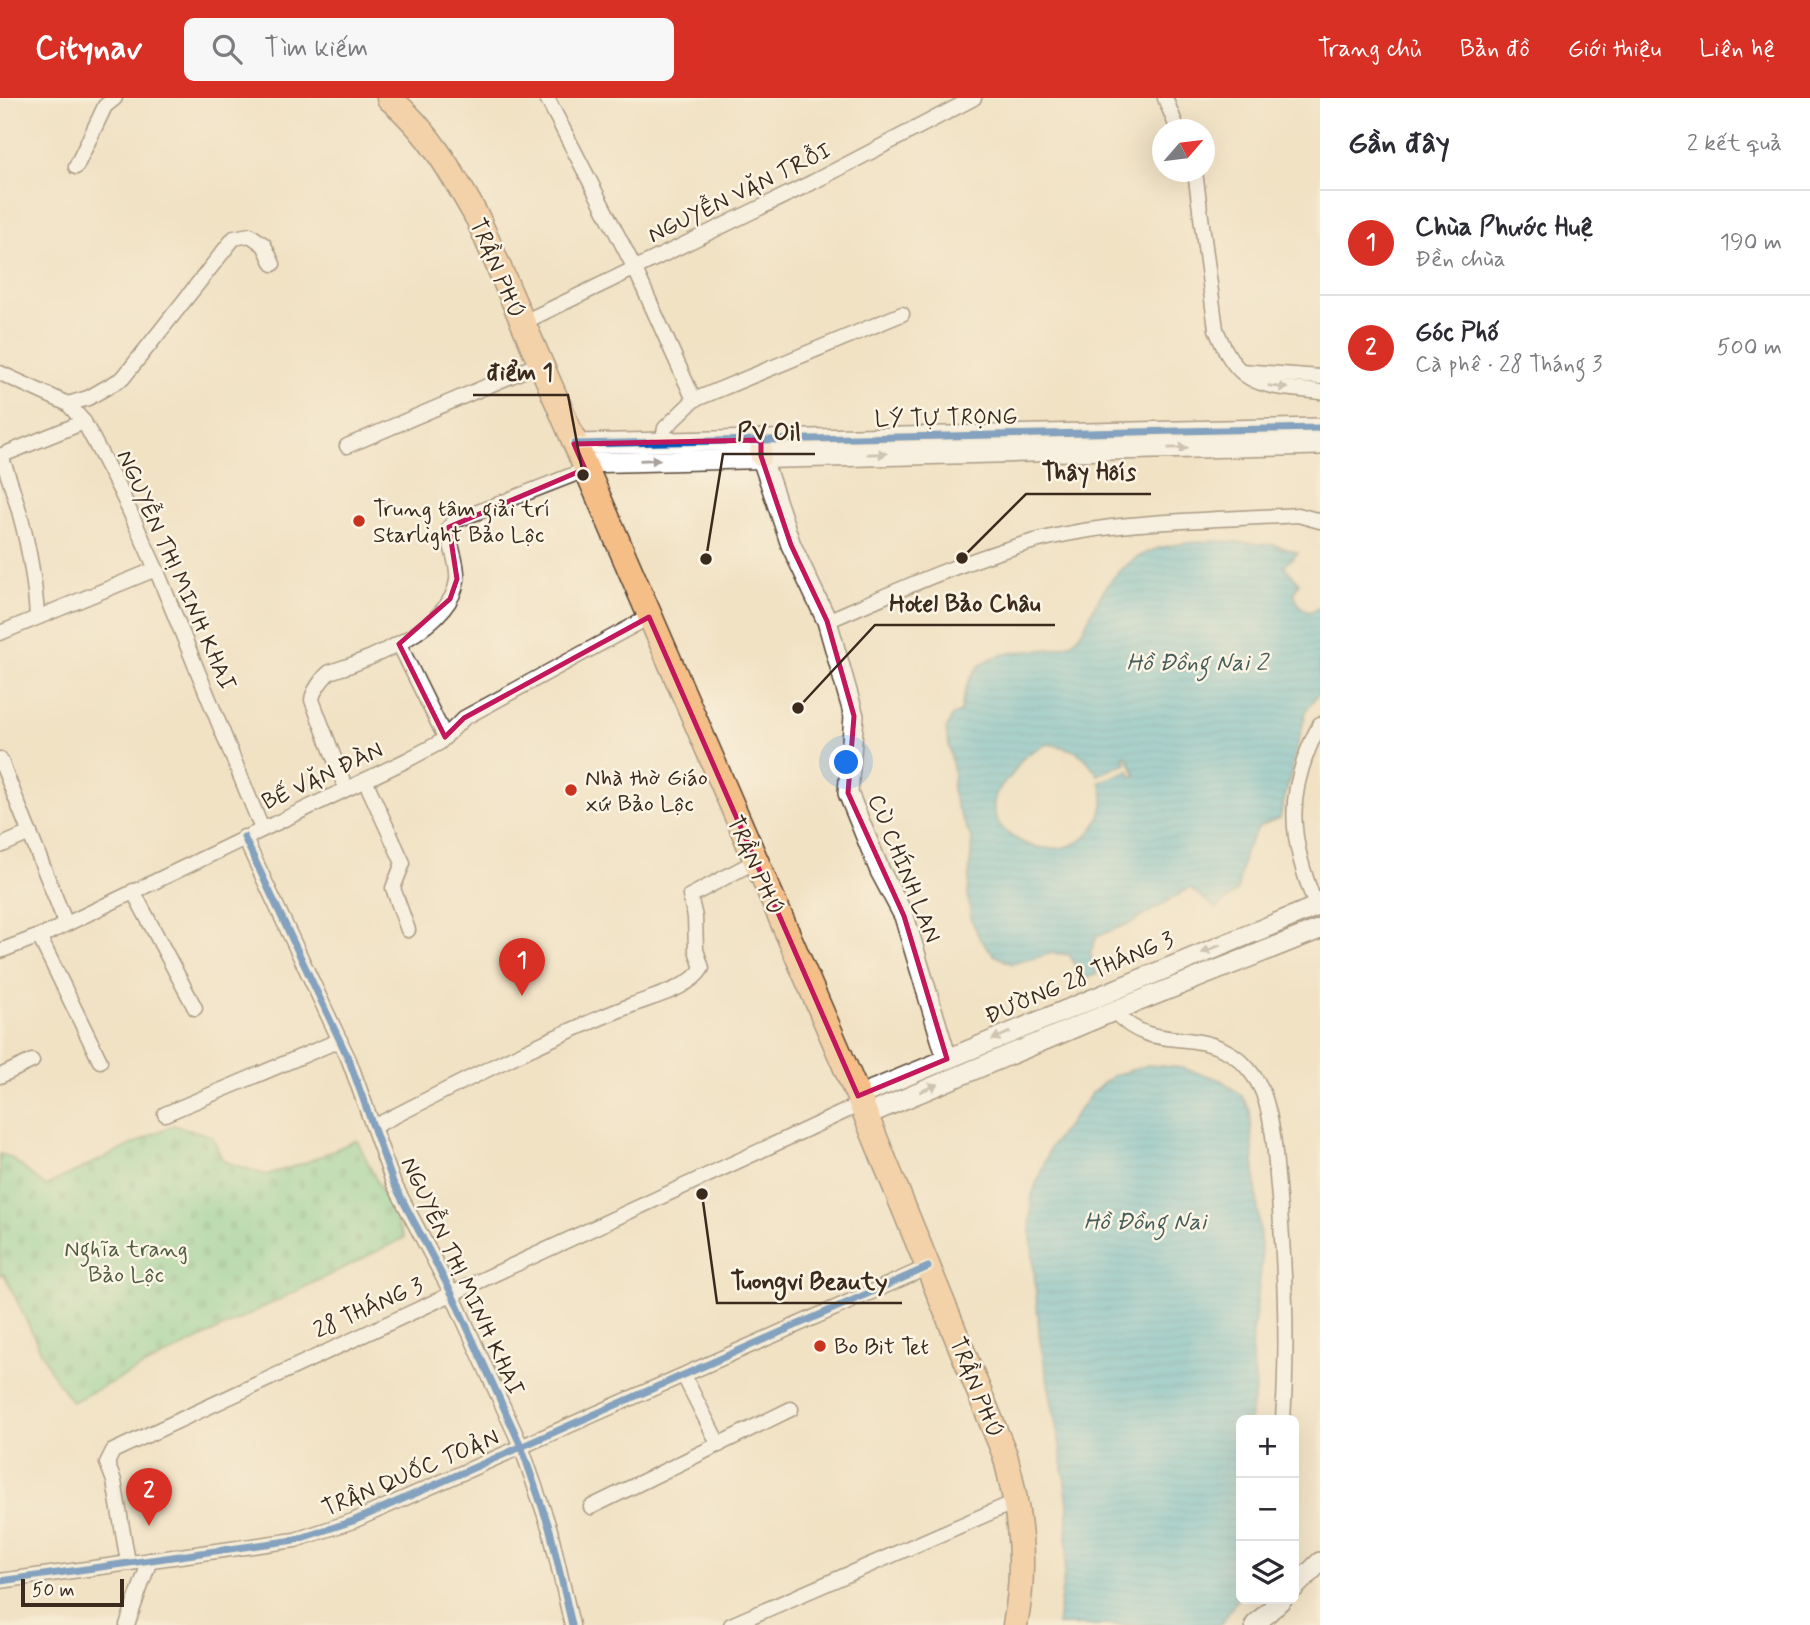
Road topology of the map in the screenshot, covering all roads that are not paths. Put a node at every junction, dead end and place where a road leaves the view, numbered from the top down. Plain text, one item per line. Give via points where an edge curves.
1 (115, 98) edge
2 (389, 98) edge
3 (547, 98) edge
4 (974, 98) edge
5 (1165, 98) edge
6 (1174, 119) edge
7 (76, 167) dead end
8 (1196, 182) edge
9 (273, 264) dead end
10 (635, 269) junction
11 (902, 314) dead end
12 (522, 323) junction
13 (539, 364) junction
14 (1241, 371) junction
15 (0, 373) edge
16 (1320, 377) edge
17 (1320, 392) edge
18 (694, 400) junction
19 (68, 404) junction
20 (84, 422) junction
21 (1320, 428) edge
22 (662, 442) junction
23 (1320, 445) edge
24 (348, 446) dead end
25 (761, 448) junction
26 (0, 456) edge
27 (580, 459) junction
28 (1320, 521) edge
29 (156, 569) junction
30 (37, 617) junction
31 (649, 617) junction
32 (827, 621) junction
33 (0, 633) edge
34 (399, 643) junction
35 (1320, 724) edge
36 (445, 737) junction
37 (0, 758) edge
38 (365, 780) junction
39 (5, 787) edge
40 (346, 789) junction
41 (262, 829) junction
42 (30, 833) junction
43 (244, 837) junction
44 (0, 846) edge
45 (754, 862) junction
46 (133, 891) junction
47 (1318, 906) edge
48 (66, 924) junction
49 (1320, 929) edge
50 (408, 930) dead end
51 (1251, 932) junction
52 (39, 936) junction
53 (0, 951) edge
54 (1260, 953) junction
55 (195, 1008) dead end
56 (1114, 1011) junction
57 (340, 1040) junction
58 (947, 1059) junction
59 (33, 1061) dead end
60 (100, 1061) dead end
61 (0, 1076) edge
62 (862, 1105) junction
63 (165, 1114) dead end
64 (375, 1126) junction
65 (928, 1266) junction
66 (452, 1294) junction
67 (684, 1376) junction
68 (791, 1409) dead end
69 (1283, 1415) edge
70 (719, 1445) junction
71 (521, 1446) junction
72 (1017, 1501) junction
73 (591, 1507) dead end
74 (150, 1560) junction
75 (128, 1562) junction
76 (1320, 1562) edge
77 (0, 1581) edge
78 (1299, 1583) edge
79 (1020, 1600) junction
80 (1277, 1604) edge
81 (737, 1624) edge
82 (127, 1625) edge
83 (572, 1625) edge
84 (1015, 1625) edge
85 (1023, 1625) edge
86 (1255, 1625) edge

1 - 7 street via 105,106
2 - 12 highway, TRẦN PHÚ via 408,113 446,161 478,219
3 - 10 street
4 - 10 street, NGUYỄN VĂN TRỖI
5 - 6 street
8 - 14 street via 1216,329
9 - 19 street via 270,253 250,235 234,238 123,379
10 - 12 street, NGUYỄN VĂN TRỖI
10 - 18 street
11 - 18 street
12 - 13 highway, TRẦN PHÚ
13 - 24 street
13 - 27 highway, TRẦN PHÚ
14 - 16 street
14 -> 17 street via 1259,384
15 - 19 street, NGUYỄN THỊ MINH KHAI
18 - 22 street via 665,428
19 - 20 street, NGUYỄN THỊ MINH KHAI
20 - 26 street
20 - 29 street, NGUYỄN THỊ MINH KHAI
21 - 25 street, LÝ TỰ TRỌNG
22 - 25 street, LÝ TỰ TRỌNG
22 - 27 street, LÝ TỰ TRỌNG
25 -> 23 street, LÝ TỰ TRỌNG
27 -> 25 street, LÝ TỰ TRỌNG
25 - 32 street, CÙ CHÍNH LAN via 791,545
26 - 30 street via 23,521
27 - 31 highway, TRẦN PHÚ
27 - 34 street via 449,527 457,579 450,598 437,615
28 - 32 street via 1298,515 1110,528 1022,544
29 - 30 street
29 - 41 street, NGUYỄN THỊ MINH KHAI
30 - 33 street
31 - 36 street, BẾ VĂN ĐÀN via 464,718
31 - 45 highway, TRẦN PHÚ
32 - 58 street, CÙ CHÍNH LAN via 854,716 848,793 904,916
34 - 36 street
34 - 40 street via 330,672 312,695
35 - 47 street via 1300,774 1292,816 1298,862
36 - 38 street, BẾ VĂN ĐÀN
37 - 39 street
38 - 40 street, BẾ VĂN ĐÀN
38 - 50 street via 403,863 393,888
39 - 42 street
40 - 41 street, BẾ VĂN ĐÀN
41 - 43 street, BẾ VĂN ĐÀN
42 - 44 street
42 - 48 street
43 - 46 street, BẾ VĂN ĐÀN
43 - 57 street, NGUYỄN THỊ MINH KHAI
45 - 62 highway, TRẦN PHÚ
45 - 64 street via 690,896 695,950 702,968 696,976 552,1036
46 - 48 street, BẾ VĂN ĐÀN
46 - 55 street
47 - 51 street, ĐƯỜNG 28 THÁNG 3
48 - 52 street, BẾ VĂN ĐÀN
49 - 54 street, ĐƯỜNG 28 THÁNG 3
51 - 54 street
51 -> 58 street, ĐƯỜNG 28 THÁNG 3
52 - 53 street, BẾ VĂN ĐÀN
52 - 60 street
54 - 56 street, ĐƯỜNG 28 THÁNG 3
62 -> 56 street, ĐƯỜNG 28 THÁNG 3
56 - 69 street via 1126,1025 1145,1035 1229,1052 1247,1067 1262,1090 1273,1138 1282,1236
57 - 63 street
57 - 64 street, NGUYỄN THỊ MINH KHAI
58 - 62 street, ĐƯỜNG 28 THÁNG 3
59 - 61 street
62 - 65 highway, TRẦN PHÚ
62 - 66 street, 28 THÁNG 3
64 - 66 street, NGUYỄN THỊ MINH KHAI via 393,1182
65 - 67 street, TRẦN QUỐC TOẢN
65 - 72 highway, TRẦN PHÚ via 1005,1455
66 - 71 street, NGUYỄN THỊ MINH KHAI
66 - 75 street, 28 THÁNG 3 via 113,1451 107,1462
67 - 70 street
67 - 71 street, TRẦN QUỐC TOẢN
68 - 70 street
70 - 73 street
71 - 74 street, TRẦN QUỐC TOẢN via 403,1500 295,1540
71 - 83 street, NGUYỄN THỊ MINH KHAI via 550,1530
72 - 79 highway, TRẦN PHÚ via 1023,1565
72 - 81 street
74 - 75 street, TRẦN QUỐC TOẢN
74 - 82 street
75 - 77 street, TRẦN QUỐC TOẢN
76 - 78 street
79 - 84 highway, TRẦN PHÚ
79 - 85 highway
80 - 86 street

